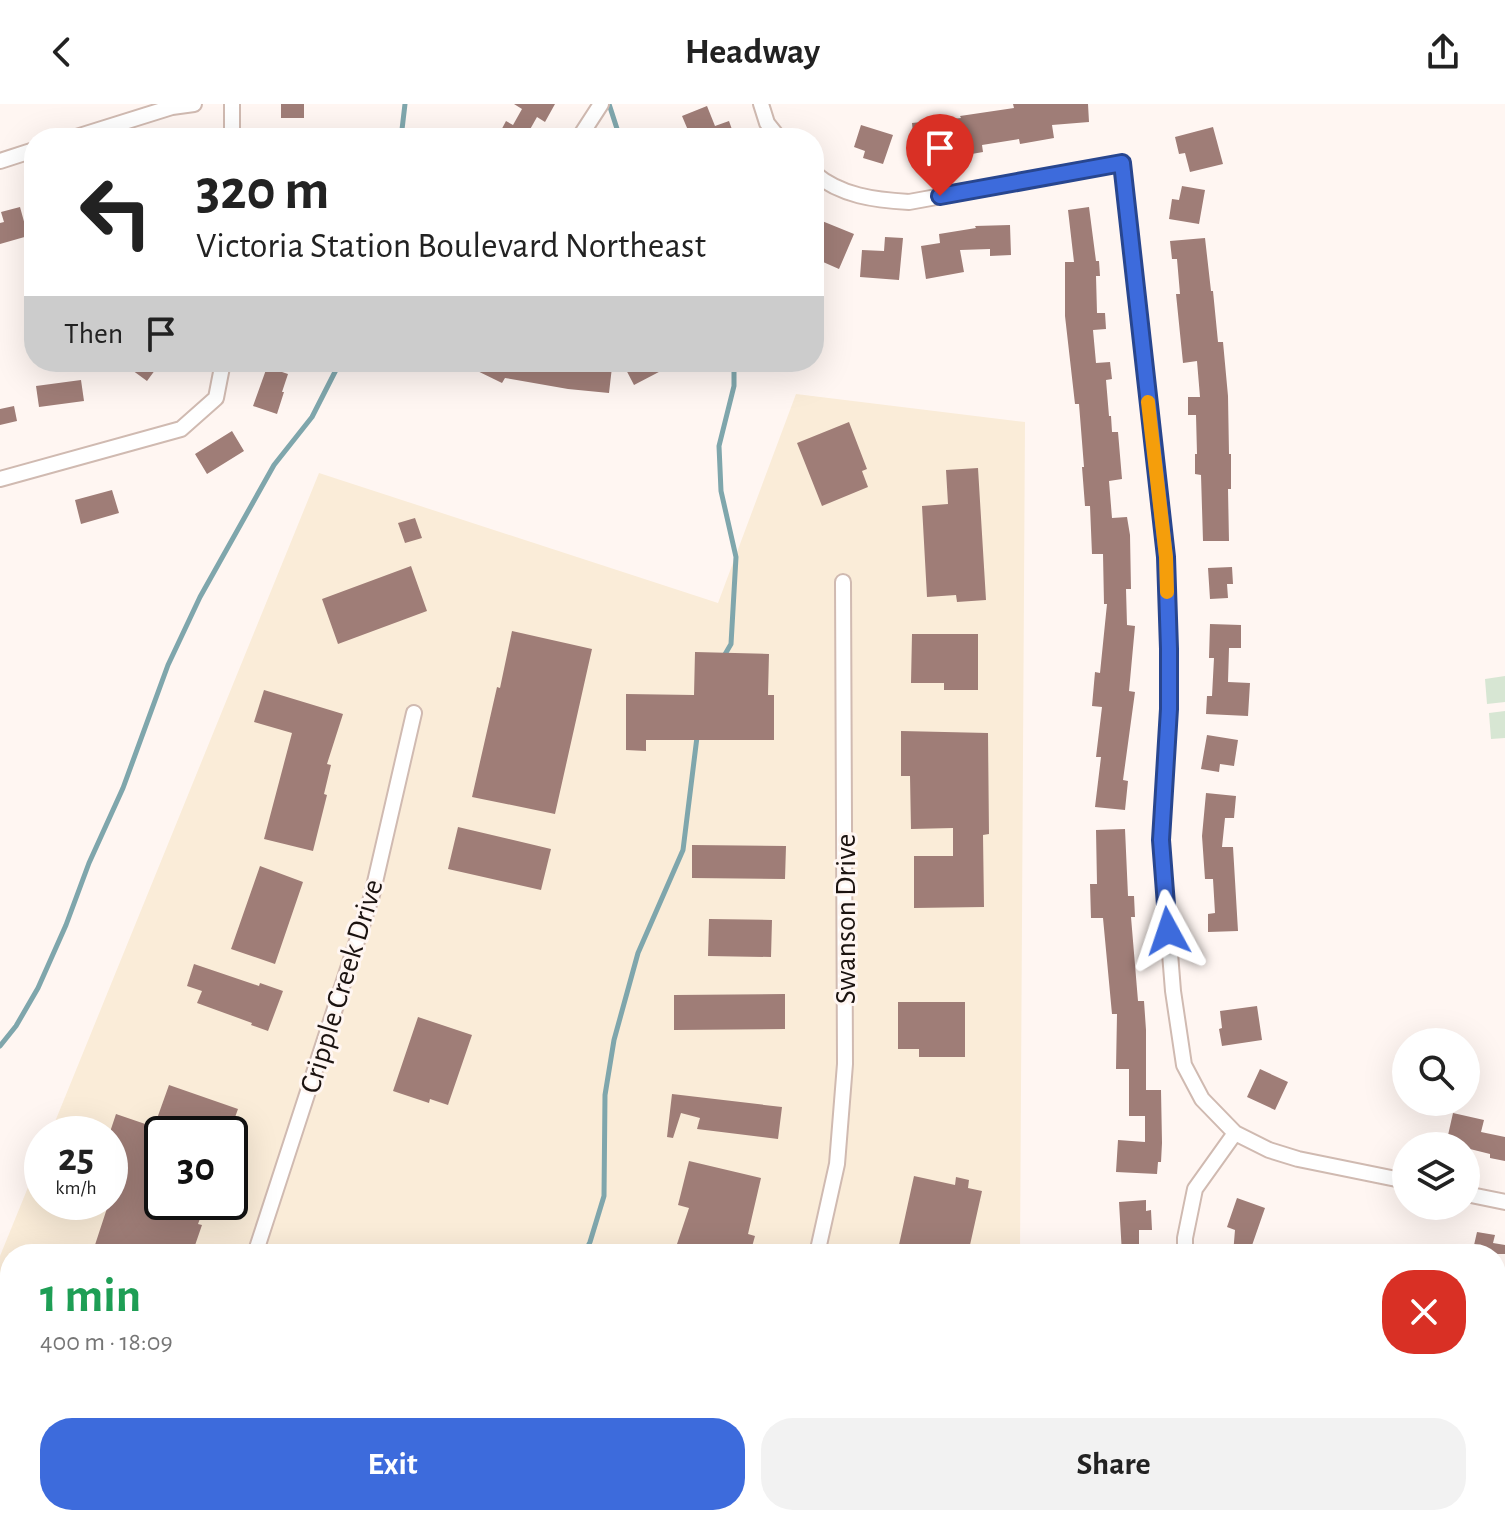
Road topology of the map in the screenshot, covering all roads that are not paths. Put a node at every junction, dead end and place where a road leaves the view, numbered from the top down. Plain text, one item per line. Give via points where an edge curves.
1 (194, 104) edge
2 (232, 104) edge
3 (601, 104) edge
4 (761, 104) edge
5 (105, 128) edge
6 (232, 128) edge
7 (585, 128) edge
8 (771, 128) edge
9 (24, 153) edge
10 (0, 161) edge
11 (824, 182) edge
12 (221, 372) edge
13 (0, 479) edge
14 (843, 582) dead end
15 (414, 713) dead end
16 (1235, 1133) junction
17 (1392, 1178) edge
18 (1480, 1197) edge
19 (1505, 1202) edge
20 (258, 1244) edge
21 (819, 1244) edge
22 (1185, 1244) edge

1 - 5 street
2 - 6 street
3 - 7 street
4 - 8 street
9 - 10 street
11 - 16 street via 880,200 909,202 1122,163 1166,557 1169,709 1161,840 1173,991 1184,1065 1202,1099
12 - 13 street via 216,398 181,429
14 - 21 street, Swanson Drive via 845,1064 837,1164
15 - 20 street, Cripple Creek Drive via 372,895
16 - 17 street via 1298,1159
16 - 22 street via 1195,1189
18 - 19 street

